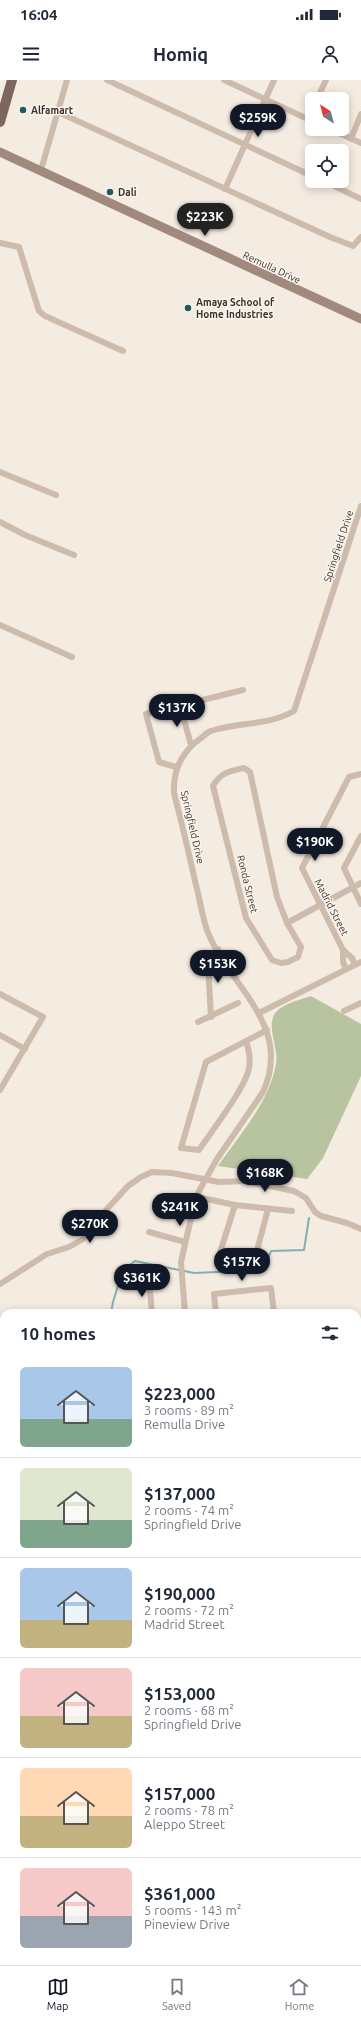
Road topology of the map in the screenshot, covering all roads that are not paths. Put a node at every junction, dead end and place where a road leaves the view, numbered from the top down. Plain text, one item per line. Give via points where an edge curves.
1 (12, 80) edge
2 (67, 80) edge
3 (107, 80) edge
4 (224, 80) edge
5 (274, 80) edge
6 (326, 80) edge
7 (320, 92) edge
8 (266, 100) junction
9 (58, 112) junction
10 (361, 114) edge
11 (305, 118) edge
12 (0, 122) edge
13 (345, 136) edge
14 (351, 139) junction
15 (361, 143) edge
16 (245, 144) junction
17 (0, 152) edge
18 (41, 170) junction
19 (305, 173) edge
20 (338, 188) edge
21 (225, 189) junction
22 (361, 199) edge
23 (361, 237) edge
24 (0, 243) edge
25 (361, 320) edge
26 (123, 351) dead end
27 (0, 472) edge
28 (56, 495) dead end
29 (361, 506) edge
30 (0, 522) edge
31 (74, 555) dead end
32 (0, 625) edge
33 (72, 657) dead end
34 (243, 690) dead end
35 (180, 705) junction
36 (191, 745) junction
37 (176, 767) junction
38 (361, 774) edge
39 (361, 836) edge
40 (361, 883) edge
41 (353, 887) junction
42 (361, 904) edge
43 (320, 905) junction
44 (287, 923) junction
45 (218, 949) junction
46 (343, 950) junction
47 (358, 963) edge
48 (346, 969) junction
49 (0, 994) edge
50 (238, 1003) dead end
51 (361, 1003) edge
52 (344, 1011) dead end
53 (259, 1013) junction
54 (210, 1017) junction
55 (198, 1022) dead end
56 (267, 1030) junction
57 (0, 1035) edge
58 (246, 1041) junction
59 (25, 1049) junction
60 (0, 1090) edge
61 (205, 1180) junction
62 (159, 1197) dead end
63 (197, 1197) junction
64 (235, 1205) junction
65 (194, 1206) junction
66 (268, 1209) junction
67 (292, 1211) dead end
68 (361, 1229) edge
69 (149, 1232) dead end
70 (185, 1242) junction
71 (255, 1258) dead end
72 (218, 1259) dead end
73 (149, 1281) dead end
74 (0, 1284) edge
75 (152, 1309) edge
76 (185, 1309) edge
77 (216, 1309) edge
78 (274, 1309) edge
79 (361, 1630) edge
80 (361, 1716) edge

1 - 12 main road
2 - 9 street
3 - 16 street
4 - 8 street
5 - 8 street
6 - 7 street
8 - 11 street
8 - 16 street
9 - 18 street
9 - 21 street
10 - 14 street
13 - 14 street
14 - 15 street
16 - 19 street
16 - 21 street
17 - 18 main road, Remulla Drive
18 - 25 main road, Remulla Drive
20 - 22 street
21 - 23 street via 353,246
24 - 26 street via 19,247 39,311
27 - 28 street
29 - 36 street, Springfield Drive via 294,711 283,718 210,732
30 - 31 street
32 - 33 street
34 - 35 street
35 - 36 street
35 - 37 street via 146,714 159,762
36 - 37 street, Springfield Drive
37 - 45 street, Springfield Drive via 174,793 207,930
38 - 43 street, Madrid Street via 349,777 302,868
39 - 41 street via 344,868
40 - 41 street
41 - 42 street
41 - 43 street
43 - 44 street
43 - 46 street, Madrid Street
44 - 44 street, Ronda Street via 302,947 298,957 281,963 272,960 246,918 213,786 226,771 244,768 250,772 276,897
45 - 53 street, Springfield Drive
45 - 54 street via 208,965
46 - 47 street, Madrid Street
46 - 48 street, Madrid Street
47 - 48 street
48 - 53 street
49 - 59 street via 43,1017
50 - 54 street
51 - 52 street
53 - 56 street, Springfield Drive
54 - 55 street
56 - 58 street
56 - 61 street, Springfield Drive via 271,1056 267,1082
57 - 59 street
58 - 58 street via 206,1062 181,1148 199,1150 244,1083 250,1058
59 - 60 street
61 - 63 street, Springfield Drive
61 - 68 street via 245,1181 294,1191 306,1198 315,1212 321,1216 340,1220
61 - 74 street via 152,1172 141,1177 114,1200 83,1239 47,1254
62 - 65 street
63 - 64 street
63 - 65 street, Springfield Drive
64 - 66 street
64 - 72 street
65 - 70 street, Springfield Drive
66 - 67 street
66 - 71 street
69 - 70 street
70 - 76 street, Springfield Drive via 181,1262
73 - 75 street
77 - 78 street via 214,1294 271,1288
79 - 80 street

